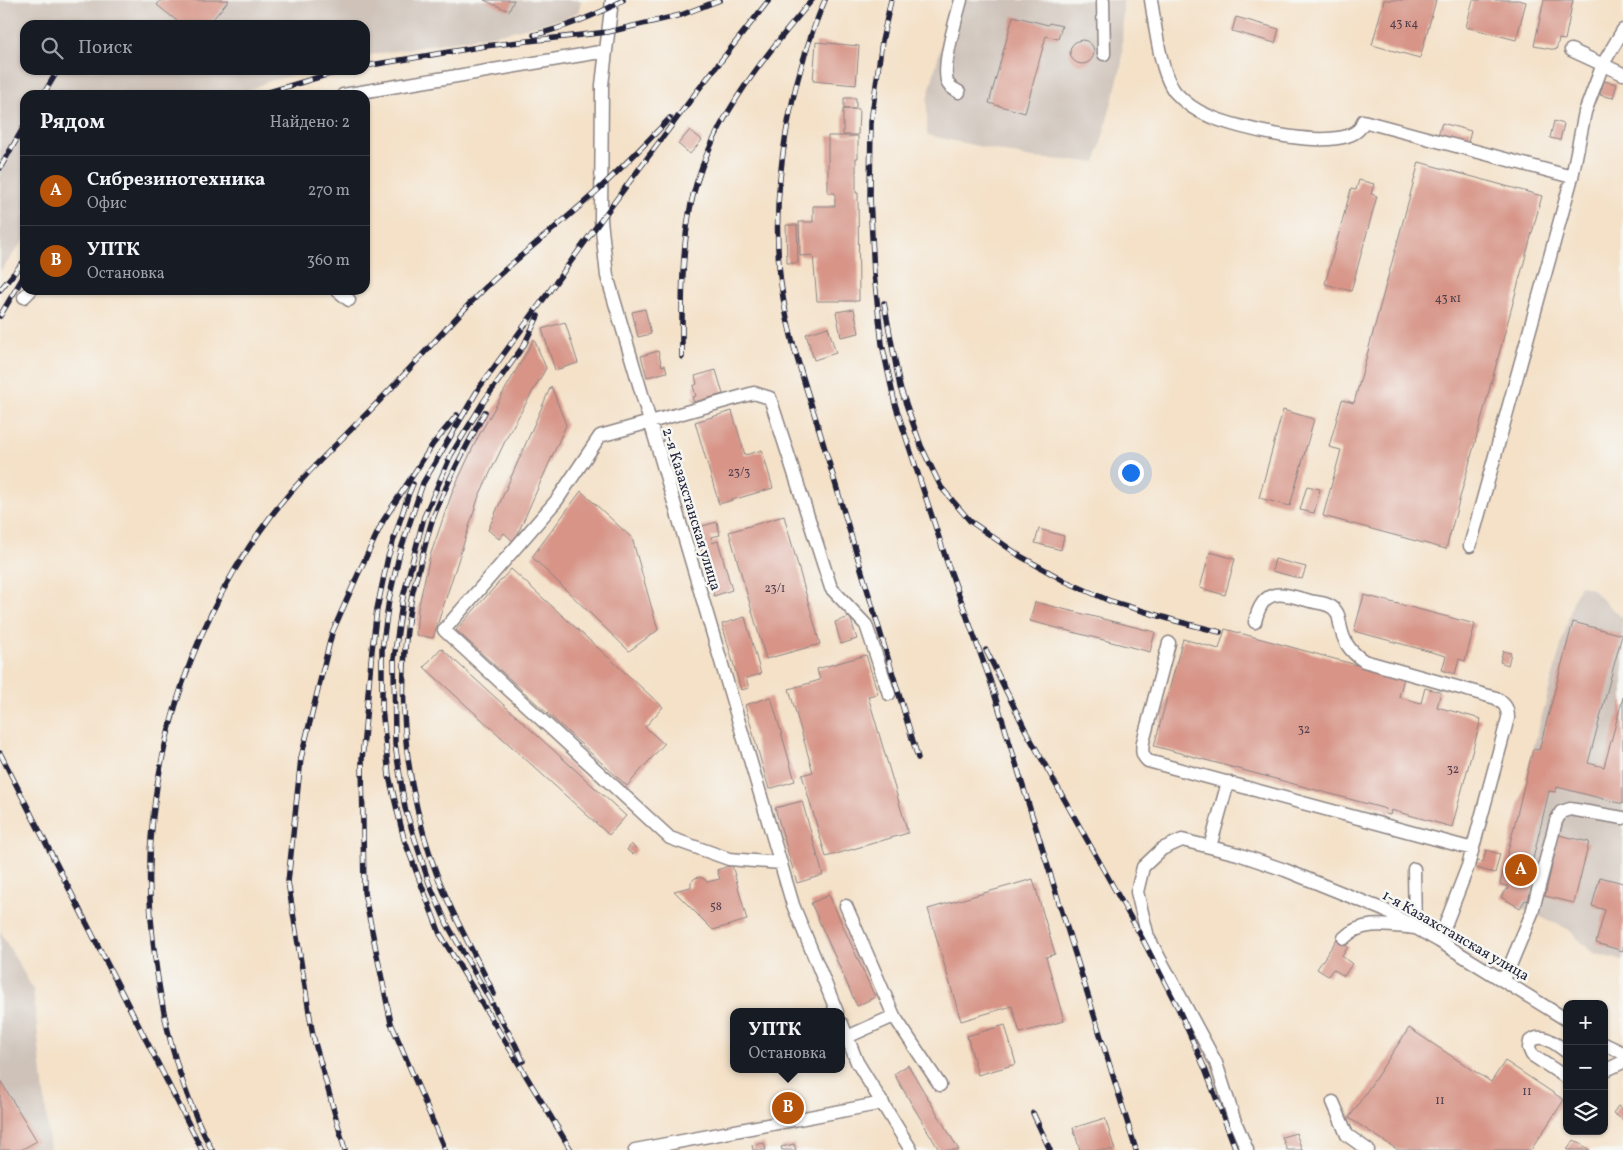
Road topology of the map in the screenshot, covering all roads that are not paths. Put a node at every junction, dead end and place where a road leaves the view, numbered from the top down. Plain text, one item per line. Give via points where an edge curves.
1 (612, 0) edge
2 (961, 0) edge
3 (1104, 0) edge
4 (1151, 0) edge
5 (1623, 30) edge
6 (1571, 50) dead end
7 (606, 51) junction
8 (1104, 54) dead end
9 (1603, 64) junction
10 (1623, 74) edge
11 (370, 90) edge
12 (959, 92) dead end
13 (1572, 177) junction
14 (343, 295) edge
15 (349, 300) dead end
16 (649, 421) junction
17 (1470, 546) dead end
18 (1255, 622) dead end
19 (1169, 643) dead end
20 (889, 694) dead end
21 (1228, 782) junction
22 (1623, 818) edge
23 (1210, 847) junction
24 (1473, 848) junction
25 (781, 863) junction
26 (1414, 869) dead end
27 (846, 906) dead end
28 (1415, 928) junction
29 (1344, 938) dead end
30 (1439, 941) junction
31 (1504, 980) junction
32 (835, 1008) edge
33 (894, 1016) junction
34 (1563, 1017) edge
35 (845, 1032) edge
36 (847, 1037) junction
37 (1606, 1045) edge
38 (1563, 1049) edge
39 (1623, 1054) edge
40 (1623, 1062) edge
41 (1608, 1069) edge
42 (1563, 1075) edge
43 (940, 1085) dead end
44 (1333, 1102) dead end
45 (883, 1103) junction
46 (635, 1150) edge
47 (911, 1150) edge
48 (1247, 1150) edge
49 (1368, 1150) edge

1 - 7 street, 2-я Казахстанская улица
2 - 12 street via 949,43 945,75 949,85
3 - 8 street
4 - 13 street via 1163,65 1174,90 1188,105 1209,116 1260,132 1325,140 1348,135 1360,128 1363,121
5 - 9 street
6 - 9 street
7 - 11 street
7 - 16 street, 2-я Казахстанская улица via 602,85 601,220 607,276
9 - 10 street
9 - 13 street via 1585,112
13 - 17 street
14 - 15 street
16 - 20 street via 754,393 770,398 832,588 866,625
16 - 25 street, 2-я Казахстанская улица
16 - 25 street via 600,436 557,500 444,630 670,838 729,859
18 - 24 street via 1257,612 1272,595 1281,594 1332,606 1339,616 1347,646 1364,661 1504,703 1508,718
19 - 21 street via 1143,742 1144,757 1148,761
21 - 23 street
21 - 24 street
22 - 31 street via 1570,809 1561,812 1532,913
23 - 28 street, 1-я Казахстанская улица via 1285,870 1384,910
23 - 48 street, 1-я Казахстанская улица via 1182,840 1162,850 1143,867 1137,892 1148,937 1216,1063
24 - 30 street
25 - 32 street, 2-я Казахстанская улица via 794,906
26 - 28 street
27 - 33 street
28 - 29 street via 1363,927 1351,931
28 - 30 street, 1-я Казахстанская улица
30 - 31 street, 1-я Казахстанская улица
31 - 34 street, 1-я Казахстанская улица
33 - 36 street
33 - 43 street
35 - 36 street
36 - 45 street via 857,1062
37 - 39 street
38 - 42 street via 1544,1037 1537,1036 1530,1041 1532,1055
40 - 41 street
44 - 49 street via 1347,1135
45 - 46 street
45 - 47 street

